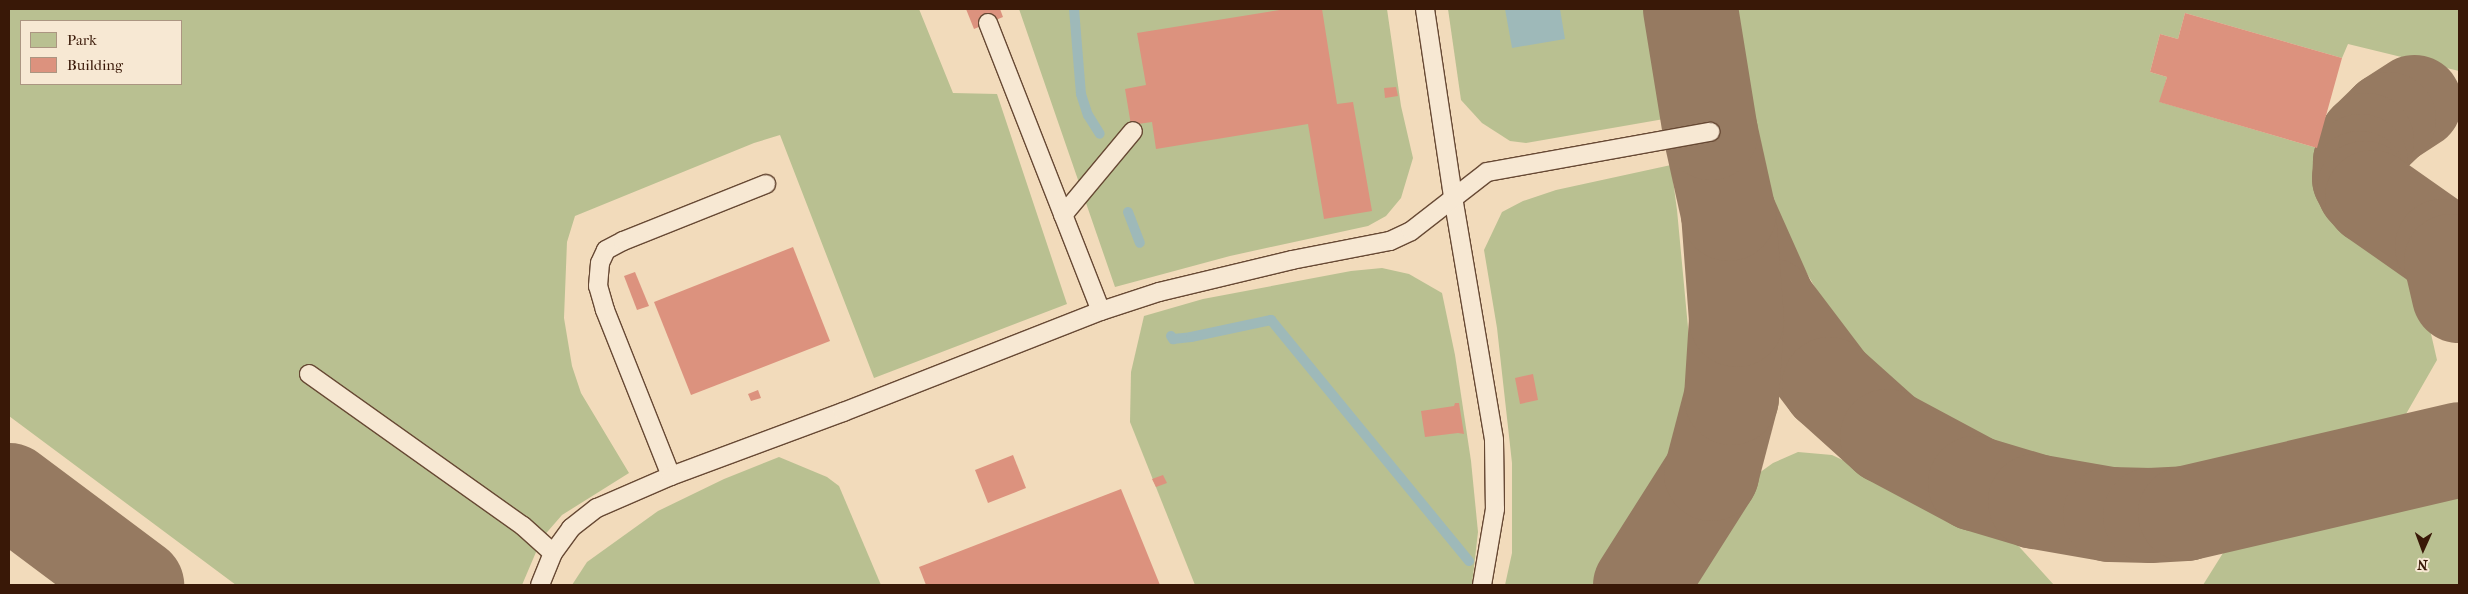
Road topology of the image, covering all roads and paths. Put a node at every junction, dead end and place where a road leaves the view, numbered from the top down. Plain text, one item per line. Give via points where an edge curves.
1 (1425, 9) edge
2 (988, 23) dead end
3 (1133, 131) dead end
4 (1710, 132) dead end
5 (766, 184) dead end
6 (1453, 197) junction
7 (1063, 215) junction
8 (1101, 311) junction
9 (309, 374) dead end
10 (671, 476) junction
11 (553, 553) junction
12 (540, 585) edge
13 (1482, 585) edge

1 - 6 lane
2 - 7 lane
3 - 7 lane
4 - 6 lane via 1487,172
5 - 10 lane via 623,240 606,250 600,263 598,286 603,302
6 - 8 lane via 1411,231 1390,241 1196,283
6 - 13 lane via 1494,440 1495,509
7 - 8 lane
8 - 10 lane
9 - 11 lane via 523,526
10 - 11 lane via 597,508 571,528
11 - 12 lane

